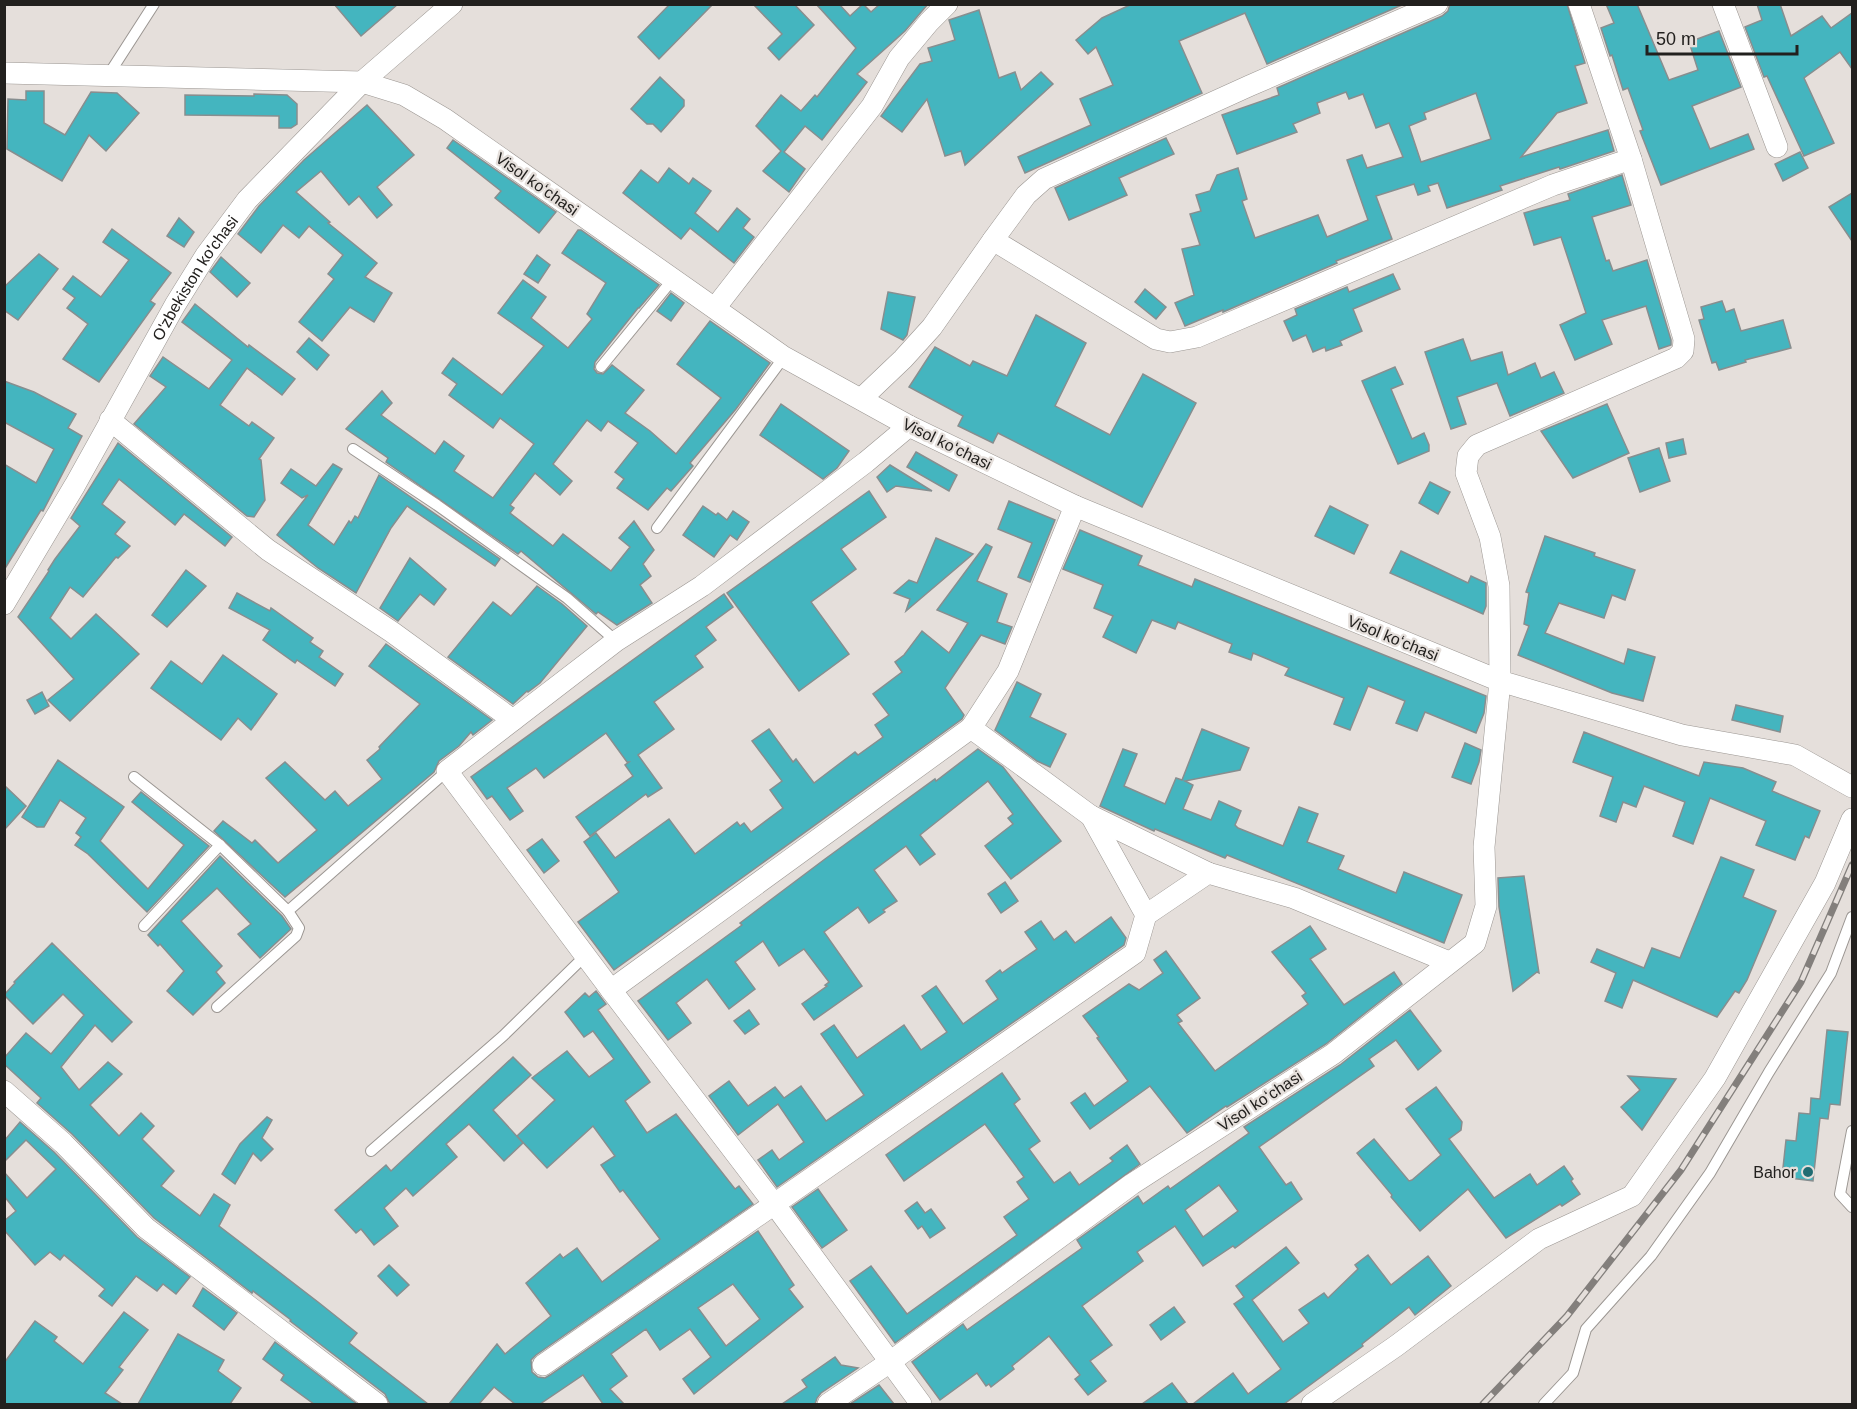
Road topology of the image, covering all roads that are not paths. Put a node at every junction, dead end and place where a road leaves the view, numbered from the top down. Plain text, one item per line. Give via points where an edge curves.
1 (154, 4) edge
2 (452, 4) edge
3 (947, 4) edge
4 (1437, 4) edge
5 (1579, 4) edge
6 (1723, 4) edge
7 (4, 73) edge
8 (109, 74) junction
9 (362, 82) junction
10 (1777, 147) dead end
11 (1631, 159) junction
12 (993, 240) junction
13 (673, 279) junction
14 (716, 308) junction
15 (784, 357) junction
16 (601, 367) dead end
17 (861, 399) junction
18 (110, 420) junction
19 (909, 426) junction
20 (353, 449) dead end
21 (1075, 506) junction
22 (657, 528) dead end
23 (4, 604) edge
24 (616, 641) junction
25 (1500, 681) junction
26 (513, 720) junction
27 (971, 728) junction
28 (447, 771) junction
29 (134, 777) dead end
30 (1852, 787) edge
31 (1091, 816) junction
32 (1852, 819) edge
33 (220, 845) junction
34 (1208, 873) junction
35 (288, 911) junction
36 (1146, 915) junction
37 (1852, 917) edge
38 (144, 926) dead end
39 (585, 956) junction
40 (1449, 962) junction
41 (611, 990) junction
42 (217, 1007) dead end
43 (4, 1091) edge
44 (1852, 1131) edge
45 (371, 1151) dead end
46 (775, 1205) junction
47 (1852, 1207) edge
48 (890, 1362) junction
49 (543, 1365) dead end
50 (377, 1404) edge
51 (828, 1404) edge
52 (921, 1404) edge
53 (1312, 1404) edge
54 (1544, 1404) edge

1 - 8 lane
2 - 9 street, O'zbekiston ko'chasi
3 - 14 street via 899,58 872,106
4 - 12 street via 1044,179 1026,195
5 - 11 street
6 - 10 street
7 - 8 street, Visol koʻchasi
8 - 9 street, Visol koʻchasi
9 - 13 street, Visol koʻchasi via 404,94 445,119
9 - 18 street, O'zbekiston ko'chasi via 247,200 181,295
11 - 12 street via 1553,185 1184,341 1156,339
11 - 25 street via 1684,339 1683,351 1676,358 1477,445 1467,456 1466,473 1490,537 1499,586
12 - 17 street via 932,327
13 - 14 street, Visol koʻchasi
13 - 16 lane
14 - 15 street, Visol koʻchasi
15 - 17 street, Visol koʻchasi
15 - 22 lane
17 - 19 street, Visol koʻchasi
18 - 23 street, O'zbekiston ko'chasi
18 - 26 street via 268,550 392,632
19 - 21 street, Visol koʻchasi
19 - 24 street via 702,586
20 - 24 lane via 567,598
21 - 25 street, Visol koʻchasi
21 - 27 street via 1008,671
24 - 26 street
25 - 30 street via 1683,735 1795,755
25 - 40 street, Visol koʻchasi via 1484,847 1486,906 1475,943
26 - 28 street
27 - 31 street
27 - 41 street
28 - 35 lane
28 - 39 street
29 - 33 lane
31 - 34 street
31 - 36 street
32 - 53 street via 1825,883 1715,1078 1632,1196 1539,1239
33 - 35 lane
33 - 38 lane
34 - 36 street
34 - 40 street via 1294,898
35 - 42 lane via 299,928 296,936
36 - 46 street via 1135,953
37 - 54 lane via 1831,972 1710,1173 1651,1256 1586,1329 1573,1373
39 - 41 street
39 - 45 lane via 503,1036
40 - 48 street, Visol koʻchasi via 1333,1054 1132,1184
41 - 46 street
43 - 50 street via 63,1143 146,1228
44 - 47 lane via 1840,1194
46 - 48 street
46 - 49 street
48 - 51 street, Visol koʻchasi
48 - 52 street

